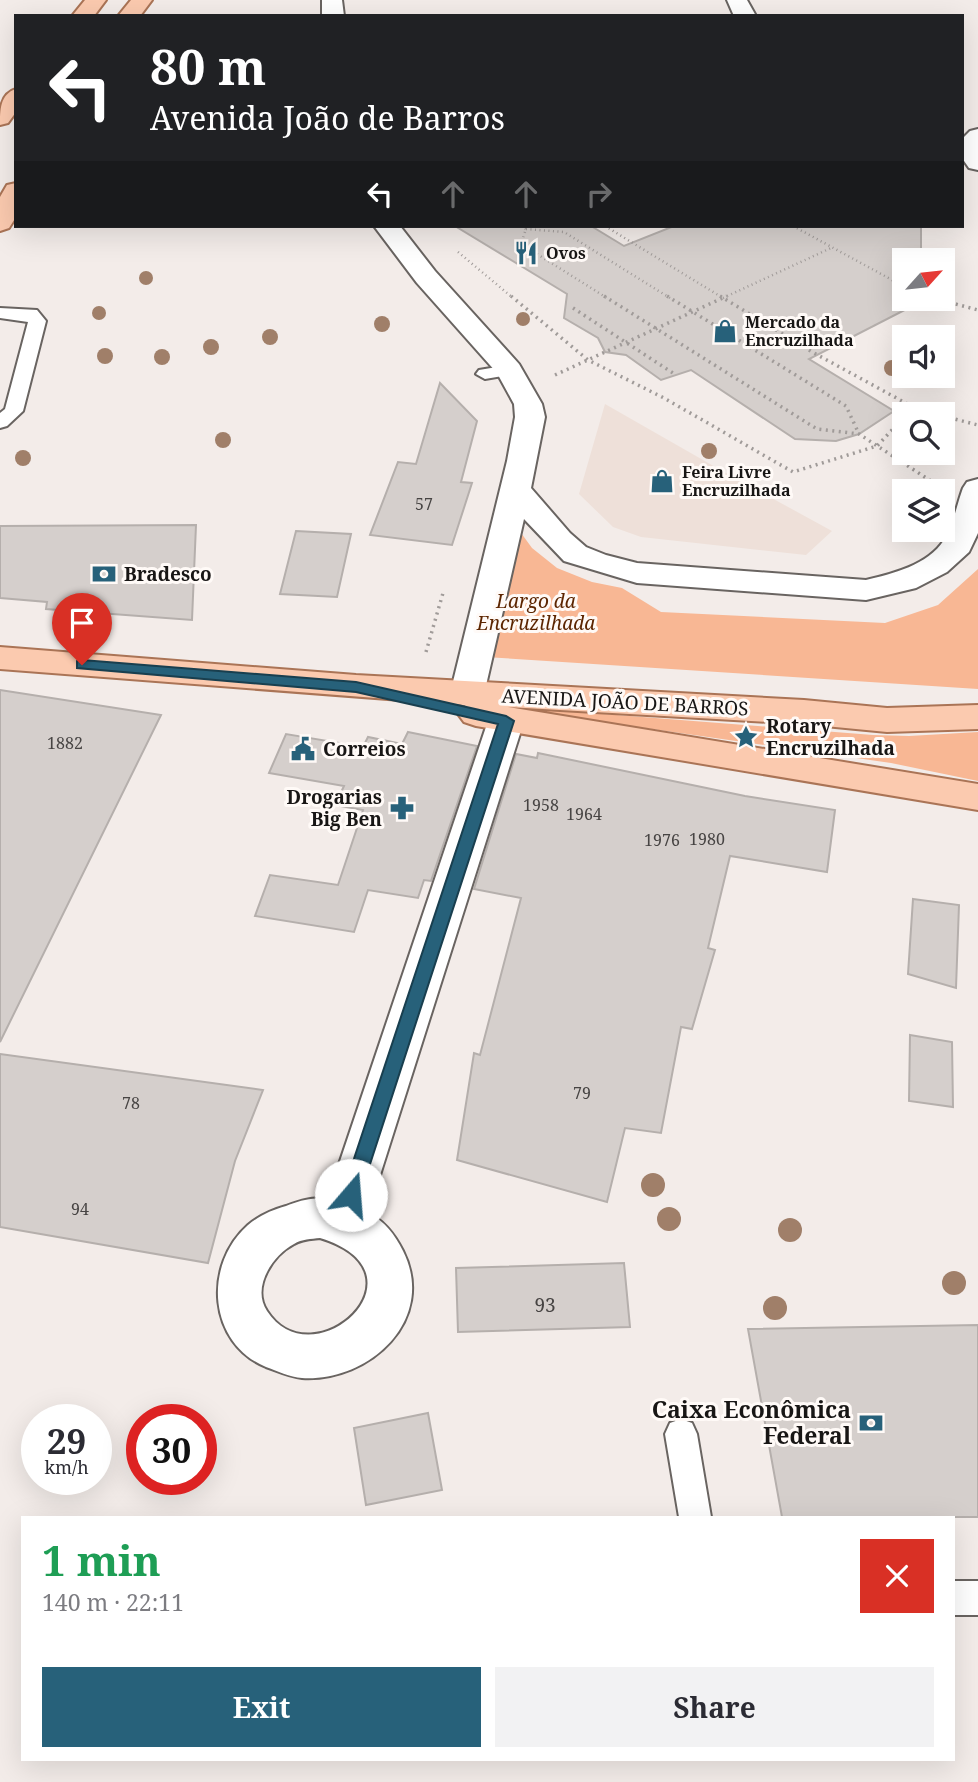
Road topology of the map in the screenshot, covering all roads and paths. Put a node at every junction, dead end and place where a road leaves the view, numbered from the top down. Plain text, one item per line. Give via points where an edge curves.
1 (96, 0) edge
2 (142, 0) edge
3 (84, 14) edge
4 (130, 14) edge
5 (14, 99) edge
6 (0, 118) edge
7 (14, 194) edge
8 (0, 223) edge
9 (389, 228) edge
10 (608, 228) edge
11 (796, 228) edge
12 (526, 229) joint
13 (451, 246) dead end
14 (831, 248) junction
15 (892, 280) edge
16 (722, 298) junction
17 (956, 304) edge
18 (573, 308) dead end
19 (978, 310) edge
20 (692, 312) junction
21 (0, 313) edge
22 (656, 328) junction
23 (626, 342) junction
24 (588, 360) junction
25 (676, 375) dead end
26 (512, 388) junction
27 (904, 402) edge
28 (955, 419) edge
29 (0, 422) edge
30 (978, 425) edge
31 (892, 429) edge
32 (859, 434) junction
33 (877, 446) junction
34 (514, 488) junction
35 (976, 503) edge
36 (0, 658) edge
37 (356, 687) junction
38 (467, 694) junction
39 (978, 717) edge
40 (506, 721) junction
41 (978, 797) edge
42 (343, 1221) dead end
43 (681, 1434) dead end
44 (695, 1516) edge
45 (955, 1598) edge
46 (978, 1598) edge

1 - 3 main road
2 - 4 main road
5 - 6 main road
7 - 8 main road
9 - 26 street
10 - 16 path
11 - 14 path
12 - 20 path via 564,232
12 - 22 path via 521,244
13 - 24 path
14 - 15 path
14 - 16 path
16 - 20 path
16 - 27 path
17 - 19 path
18 - 23 path
20 - 22 path
20 - 32 path via 846,406
21 - 29 lane via 31,314 37,321 15,411
22 - 23 path
22 - 32 path via 817,429
23 - 24 path
23 - 25 path
24 - 26 path
24 - 33 path via 793,471
26 - 34 street
28 - 30 path
31 - 33 path
32 - 33 path
33 - 35 path
34 - 35 street via 559,540 594,562 637,573 866,590 905,581 936,565 958,545
34 - 38 street
36 - 37 main road, AVENIDA JOÃO DE BARROS
37 - 38 main road, AVENIDA JOÃO DE BARROS
37 - 40 main road, AVENIDA JOÃO DE BARROS
38 - 39 main road, AVENIDA JOÃO DE BARROS via 887,720
40 - 41 main road, AVENIDA JOÃO DE BARROS
40 - 42 street
43 - 44 lane
45 - 46 lane

